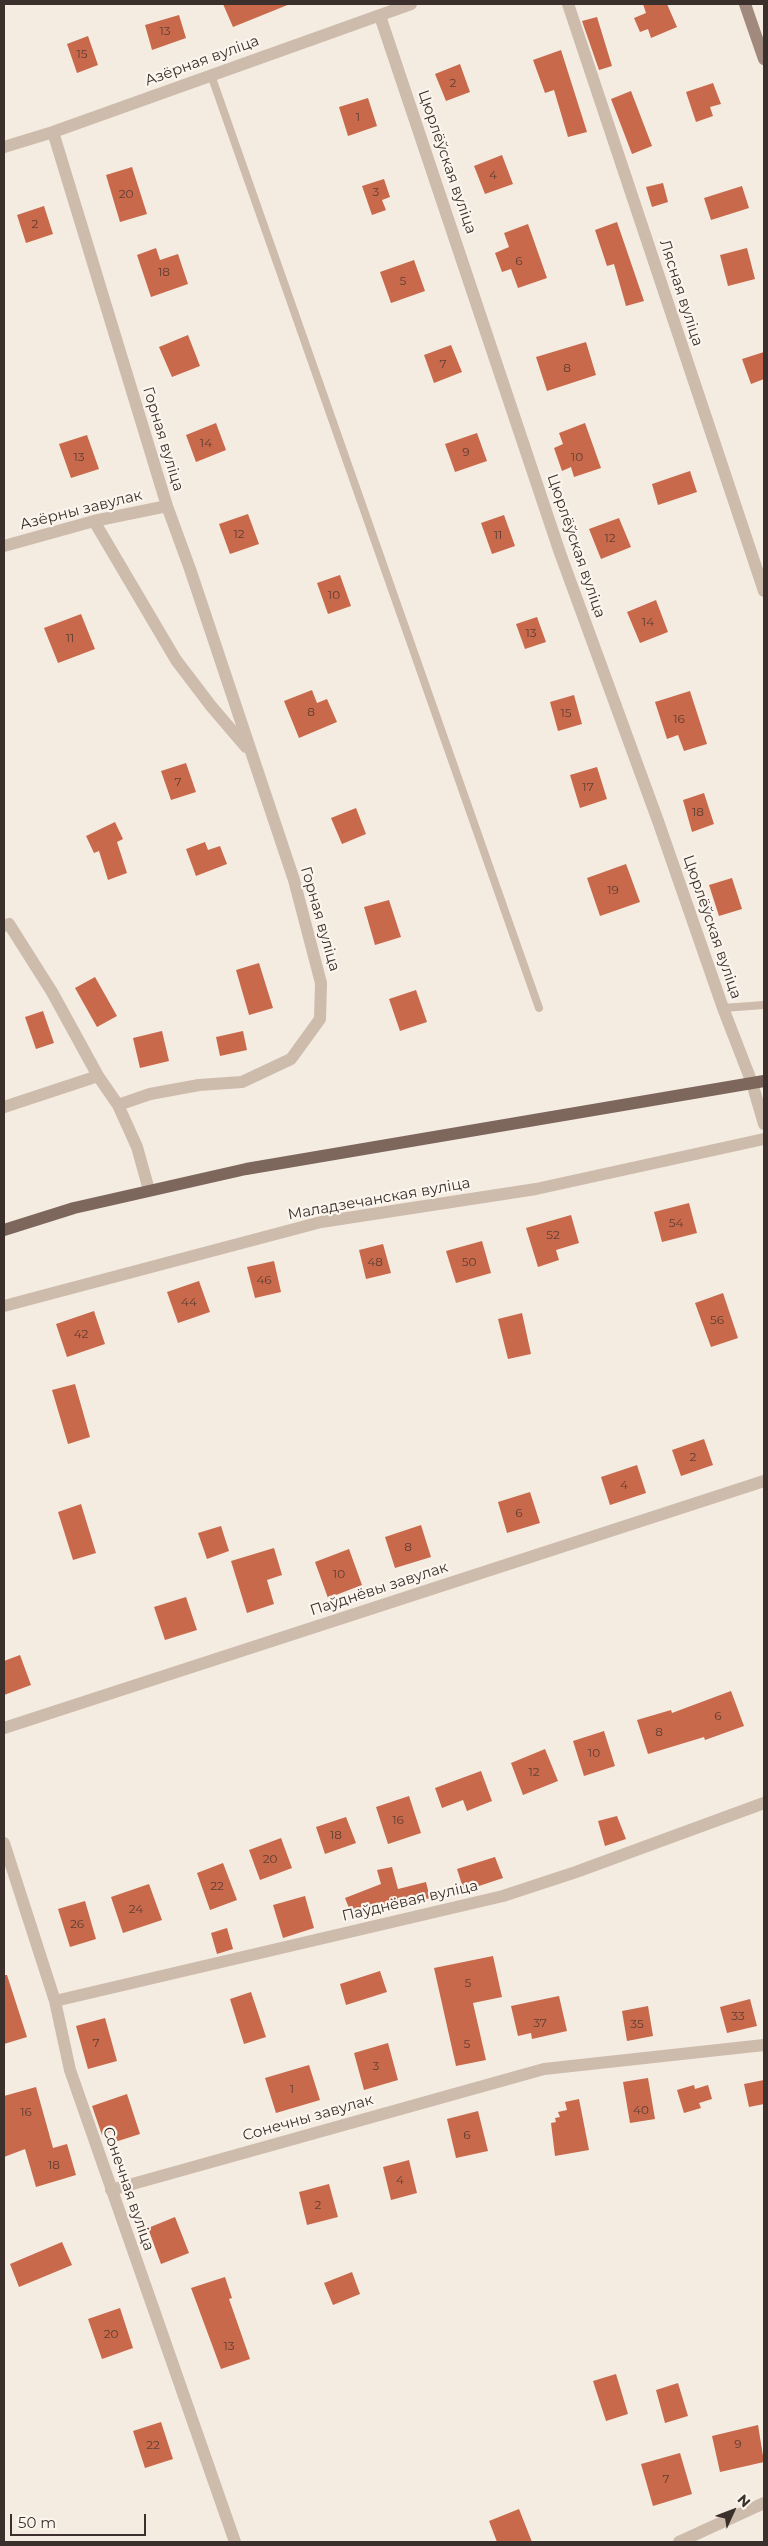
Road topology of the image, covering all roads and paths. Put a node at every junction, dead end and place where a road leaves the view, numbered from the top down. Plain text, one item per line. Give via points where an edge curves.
1 (411, 4) edge
2 (568, 4) edge
3 (745, 4) edge
4 (380, 16) junction
5 (764, 59) edge
6 (211, 75) junction
7 (53, 132) junction
8 (4, 146) edge
9 (167, 506) junction
10 (94, 521) junction
11 (4, 546) edge
12 (764, 591) edge
13 (251, 753) junction
14 (6, 925) edge
15 (764, 1005) edge
16 (539, 1008) dead end
17 (723, 1008) junction
18 (98, 1076) junction
19 (758, 1082) edge
20 (118, 1105) junction
21 (4, 1107) edge
22 (764, 1124) edge
23 (764, 1139) edge
24 (149, 1190) junction
25 (4, 1230) edge
26 (4, 1306) edge
27 (764, 1481) edge
28 (4, 1728) edge
29 (764, 1802) edge
30 (4, 1843) edge
31 (55, 2001) junction
32 (764, 2045) edge
33 (111, 2190) junction
34 (764, 2503) edge
35 (235, 2542) edge
36 (679, 2542) edge

1 - 4 street, Азёрная вуліца
2 - 12 street, Лясная вуліца
3 - 5 street
4 - 6 street, Азёрная вуліца
4 - 17 street, Цюрлёўская вуліца via 560,553
6 - 7 street, Азёрная вуліца
6 - 16 lane
7 - 8 street, Азёрная вуліца
7 - 9 street, Горная вуліца
9 - 10 street, Азёрны завулак
9 - 13 street, Горная вуліца
10 - 11 street, Азёрны завулак
10 - 13 street, Горная вуліца via 176,660
13 - 20 street, Горная вуліца via 294,880 321,983 320,1018 291,1059 242,1082 199,1084 150,1094
14 - 18 street via 52,992
15 - 17 lane
17 - 19 street, Цюрлёўская вуліца
18 - 20 street
18 - 21 street
19 - 22 street, Цюрлёўская вуліца
19 - 24 main road via 246,1169
20 - 24 street via 137,1148
23 - 26 street, Маладзечанская вуліца via 536,1189 321,1222
24 - 25 main road via 74,1208
27 - 28 street, Паўднёвы завулак
29 - 31 street, Паўднёвая вуліца via 503,1896
30 - 31 street, Сонечная вуліца
31 - 33 street, Сонечная вуліца via 70,2070
32 - 33 street, Сонечны завулак via 544,2069
33 - 35 street, Сонечная вуліца
34 - 36 street

